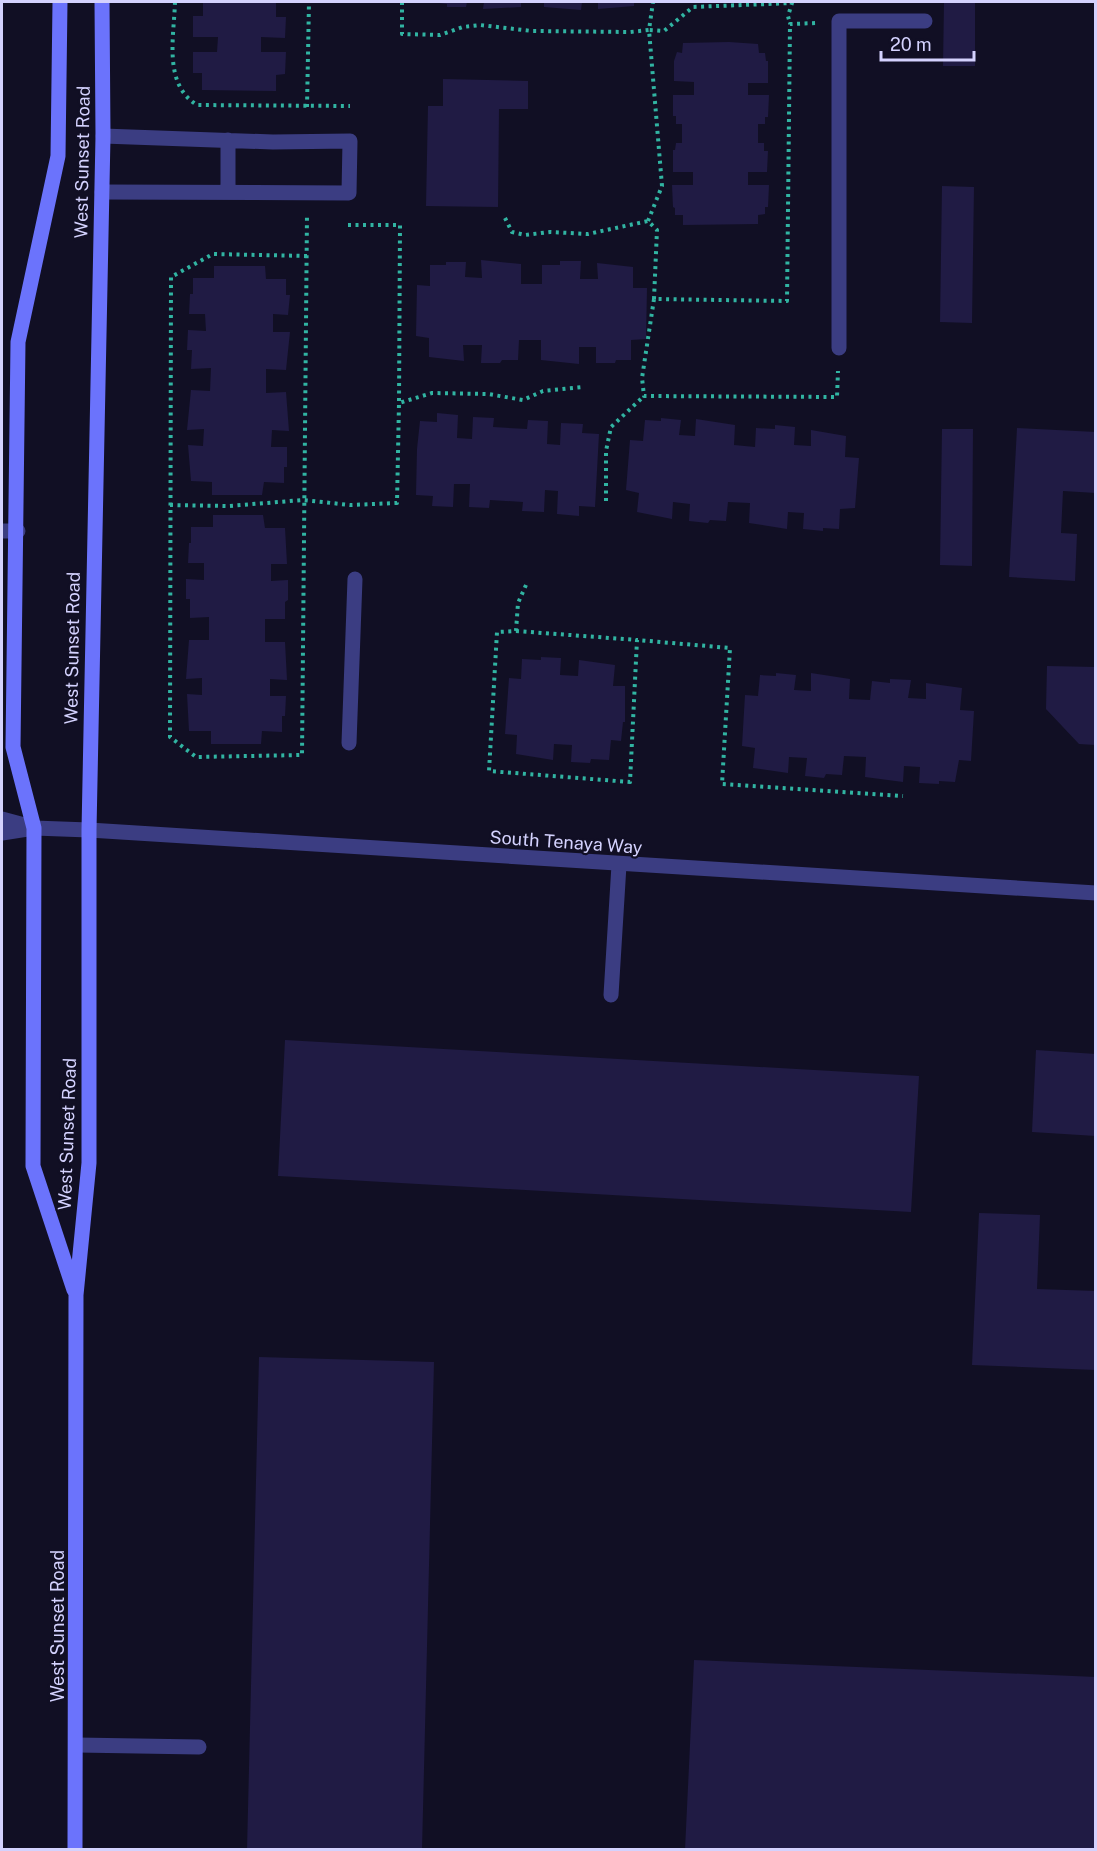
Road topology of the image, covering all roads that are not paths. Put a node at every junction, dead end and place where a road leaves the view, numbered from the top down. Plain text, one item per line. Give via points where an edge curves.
1 (60, 2) edge
2 (102, 2) edge
3 (925, 21) dead end
4 (103, 136) junction
5 (228, 141) junction
6 (102, 192) junction
7 (228, 192) junction
8 (839, 348) road end
9 (2, 531) edge
10 (18, 531) junction
11 (355, 579) dead end
12 (349, 743) dead end
13 (2, 819) edge
14 (34, 828) junction
15 (89, 830) junction
16 (2, 833) edge
17 (619, 865) junction
18 (1095, 893) edge
19 (612, 995) dead end
20 (76, 1295) junction
21 (77, 1746) junction
22 (200, 1747) dead end
23 (75, 1850) edge

1 - 10 main road, West Sunset Road via 58,156 18,342
2 - 4 main road, West Sunset Road
3 - 8 street via 839,21
4 - 5 street
4 - 6 main road, West Sunset Road
5 - 7 street
5 - 7 street via 350,141 349,193
6 - 7 street
6 - 15 main road, West Sunset Road
9 - 10 street
10 - 14 main road, West Sunset Road via 13,747
11 - 12 street
13 - 14 street, South Tenaya Way
14 - 15 street, South Tenaya Way
14 - 16 street, South Tenaya Way
14 - 20 main road, West Sunset Road via 33,1166
15 - 17 street, South Tenaya Way
15 - 20 main road, West Sunset Road via 89,1162
17 - 18 street, South Tenaya Way
17 - 19 street
20 - 21 main road, West Sunset Road
21 - 22 street
21 - 23 main road, West Sunset Road

